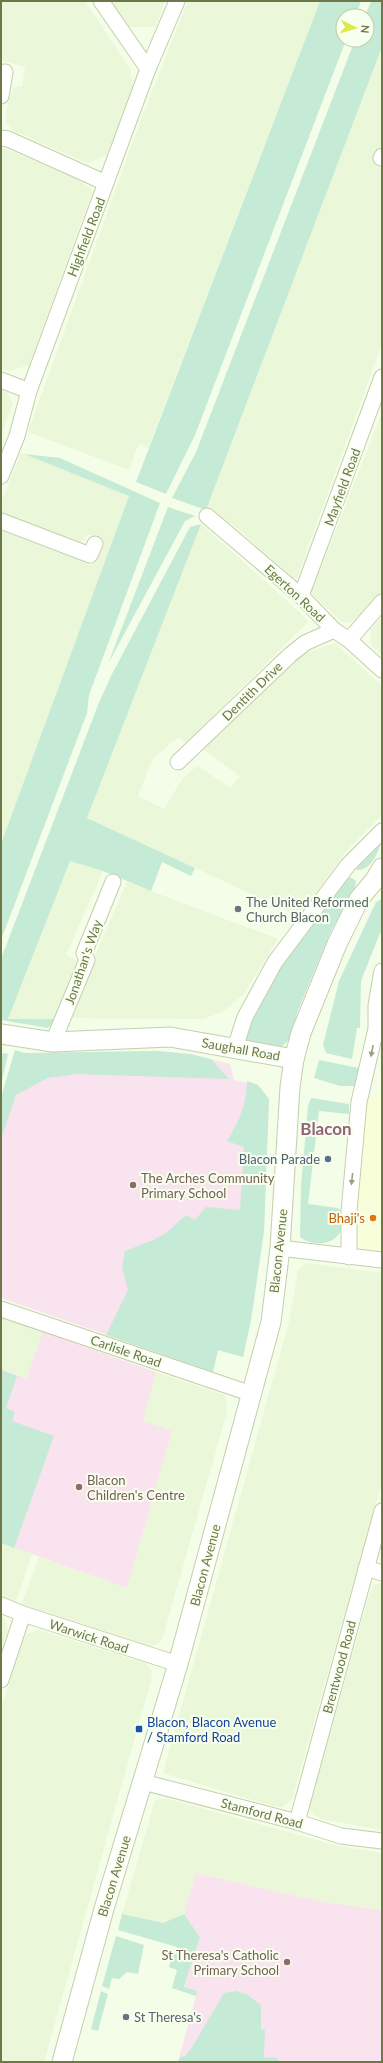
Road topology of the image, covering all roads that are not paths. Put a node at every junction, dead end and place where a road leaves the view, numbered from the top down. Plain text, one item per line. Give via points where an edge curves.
1 (101, 1) edge
2 (177, 1) edge
3 (148, 69) junction
4 (7, 73) edge
5 (1, 96) edge
6 (1, 138) edge
7 (106, 183) junction
8 (382, 377) edge
9 (1, 380) edge
10 (29, 391) junction
11 (1, 476) edge
12 (207, 516) dead end
13 (1, 521) edge
14 (95, 544) dead end
15 (301, 596) junction
16 (382, 602) edge
17 (334, 630) junction
18 (349, 640) junction
19 (382, 670) edge
20 (178, 762) dead end
21 (382, 831) edge
22 (380, 877) edge
23 (113, 882) dead end
24 (382, 971) edge
25 (2, 1034) edge
26 (53, 1042) junction
27 (235, 1048) junction
28 (294, 1059) junction
29 (280, 1248) junction
30 (349, 1257) junction
31 (382, 1260) edge
32 (1, 1309) edge
33 (252, 1394) junction
34 (382, 1511) edge
35 (366, 1568) junction
36 (382, 1573) edge
37 (1, 1605) edge
38 (23, 1614) junction
39 (178, 1664) junction
40 (1, 1680) edge
41 (143, 1782) junction
42 (297, 1822) junction
43 (382, 1841) edge
44 (62, 2062) edge

1 - 3 street
2 - 3 street, Highfield Road
3 - 7 street, Highfield Road
4 - 5 street
6 - 7 street
7 - 10 street, Highfield Road
8 - 15 street, Mayfield Road
9 - 10 street
10 - 11 street, Highfield Road via 17,436
12 - 15 street, Egerton Road
13 - 14 street via 90,556
15 - 17 street, Egerton Road
16 - 18 street
17 - 18 street, Egerton Road
17 - 20 street, Dentith Drive via 305,643 290,655
18 - 19 street, Egerton Road
21 - 27 street via 348,865 275,962 245,1017
22 - 28 street, Saughall Road via 359,899 337,944 301,1033
23 - 26 street, Jonathan's Way via 84,953 87,960
24 -> 30 street via 376,1005 376,1029 359,1102 349,1211
25 - 26 street, Saughall Road
26 - 27 street, Saughall Road via 170,1037
27 - 28 street, Saughall Road
28 - 29 street, Blacon Avenue
29 - 30 street
29 - 33 street, Blacon Avenue via 271,1322
30 - 31 street
32 - 33 street, Carlisle Road
33 - 39 street, Blacon Avenue
34 - 35 street, Brentwood Road
35 - 36 street
35 - 42 street, Brentwood Road
37 - 38 street, Warwick Road
38 - 39 street, Warwick Road
38 - 40 street
39 - 41 street, Blacon Avenue
41 - 42 street, Stamford Road
41 - 44 street, Blacon Avenue via 104,1909
42 - 43 street, Stamford Road via 341,1836

